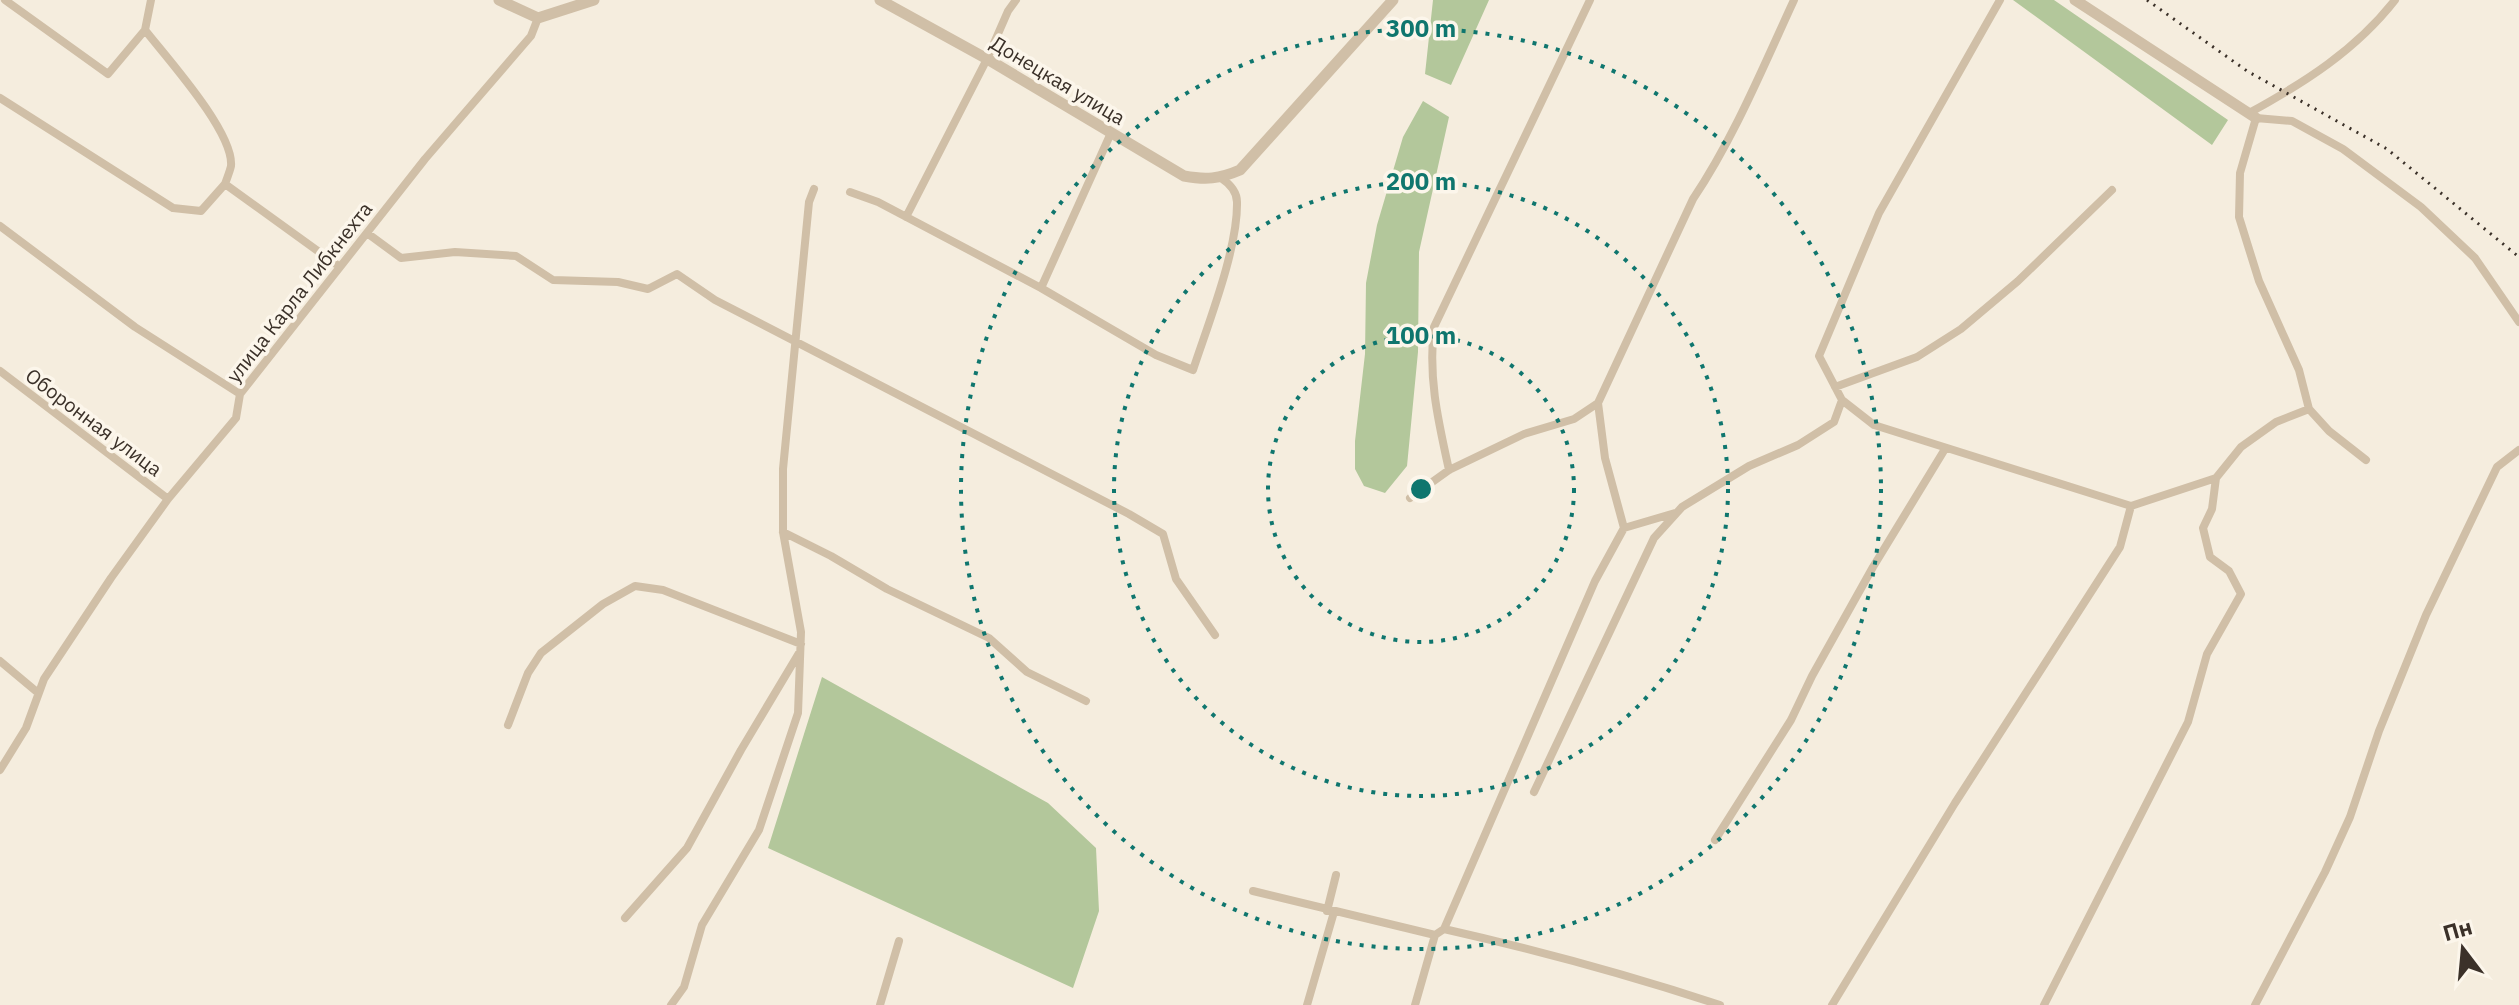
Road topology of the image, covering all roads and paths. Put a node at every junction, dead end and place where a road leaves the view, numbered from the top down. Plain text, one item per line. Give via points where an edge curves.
1 (5, 0) edge
2 (151, 0) edge
3 (499, 0) edge
4 (594, 0) edge
5 (880, 0) edge
6 (1016, 0) edge
7 (1393, 0) edge
8 (1590, 0) edge
9 (1794, 0) edge
10 (2000, 0) edge
11 (2075, 0) edge
12 (2380, 0) edge
13 (2392, 3) edge
14 (538, 18) junction
15 (145, 30) junction
16 (987, 59) junction
17 (0, 98) edge
18 (2252, 116) junction
19 (1111, 133) junction
20 (1221, 178) junction
21 (225, 184) junction
22 (814, 189) dead end
23 (2112, 190) dead end
24 (850, 192) dead end
25 (906, 217) junction
26 (0, 226) edge
27 (367, 233) junction
28 (340, 267) junction
29 (1041, 288) junction
30 (2519, 322) edge
31 (796, 343) junction
32 (0, 371) edge
33 (1835, 387) junction
34 (240, 394) junction
35 (1842, 400) junction
36 (1598, 403) junction
37 (2309, 409) junction
38 (1945, 449) junction
39 (2519, 450) edge
40 (2366, 460) dead end
41 (1449, 470) junction
42 (2216, 478) junction
43 (1410, 498) dead end
44 (168, 499) junction
45 (2131, 506) junction
46 (1676, 513) junction
47 (1624, 528) junction
48 (783, 532) junction
49 (1215, 635) dead end
50 (801, 647) junction
51 (0, 661) edge
52 (37, 692) junction
53 (1086, 701) dead end
54 (508, 725) dead end
55 (0, 770) edge
56 (1534, 792) dead end
57 (1715, 840) dead end
58 (1336, 875) dead end
59 (1253, 891) dead end
60 (1330, 911) junction
61 (625, 918) dead end
62 (1444, 929) junction
63 (1435, 935) junction
64 (899, 941) dead end
65 (671, 1005) edge
66 (880, 1005) edge
67 (1307, 1005) edge
68 (1415, 1005) edge
69 (1720, 1005) edge
70 (1832, 1005) edge
71 (2044, 1005) edge
72 (2255, 1005) edge

1 - 15 street via 108,74
2 - 15 street
3 - 14 street
4 - 14 street
5 - 16 street, Донецкая улица
6 - 16 street
7 - 20 street via 1240,170
8 - 41 street via 1434,327 1434,401
9 - 36 street
10 - 33 street via 1879,213 1819,356
11 - 18 street
12 - 13 street
13 - 18 street via 2342,56
14 - 27 street, улица Карла Либкнехта via 531,36
15 - 21 street via 219,129 231,163
16 - 19 street, Донецкая улица
16 - 25 street
17 - 21 street via 173,208 201,211
18 - 30 street via 2292,121 2343,149 2421,207 2475,258
18 - 37 street via 2240,173 2239,217
19 - 20 street, Донецкая улица via 1184,176
19 - 29 street
20 - 29 street via 1238,200 1214,307 1193,370 1156,355
21 - 28 street
22 - 31 street
23 - 33 street via 1961,329 1917,357
24 - 25 street
25 - 29 street
26 - 34 street via 135,327
27 - 28 street, улица Карла Либкнехта
27 - 31 street via 401,258 455,252 516,256 553,280 618,282 648,289 677,274
28 - 34 street, улица Карла Либкнехта
31 - 48 street via 783,469
31 - 49 street via 1163,534 1176,579
32 - 44 street, Оборонная улица
33 - 35 street
34 - 44 street, улица Карла Либкнехта via 236,418
35 - 38 street via 1874,425
35 - 46 street via 1834,422 1749,466
36 - 41 street via 1574,419 1524,434
36 - 47 street via 1605,458
37 - 40 street
37 - 42 street via 2276,422 2241,447
38 - 45 street
38 - 57 street via 1873,567 1791,720
39 - 72 street via 2497,467 2426,615 2350,817
41 - 43 street
42 - 45 street
42 - 71 street via 2203,528 2210,557 2229,571 2241,594 2207,654 2188,722
44 - 52 street, улица Карла Либкнехта
45 - 70 street via 2120,547
46 - 47 street
46 - 56 street via 1654,538
47 - 62 street via 1595,581
48 - 50 street
48 - 53 street via 989,638 1027,672
50 - 54 street via 663,590 635,586 541,653
50 - 61 street via 687,848
50 - 65 street via 798,713 759,830 702,925 684,987
51 - 52 street
52 - 55 street, улица Карла Либкнехта via 26,728
58 - 60 street
59 - 60 street
60 - 63 street
60 - 67 street
62 - 63 street
62 - 69 street via 1601,968
63 - 68 street
64 - 66 street

